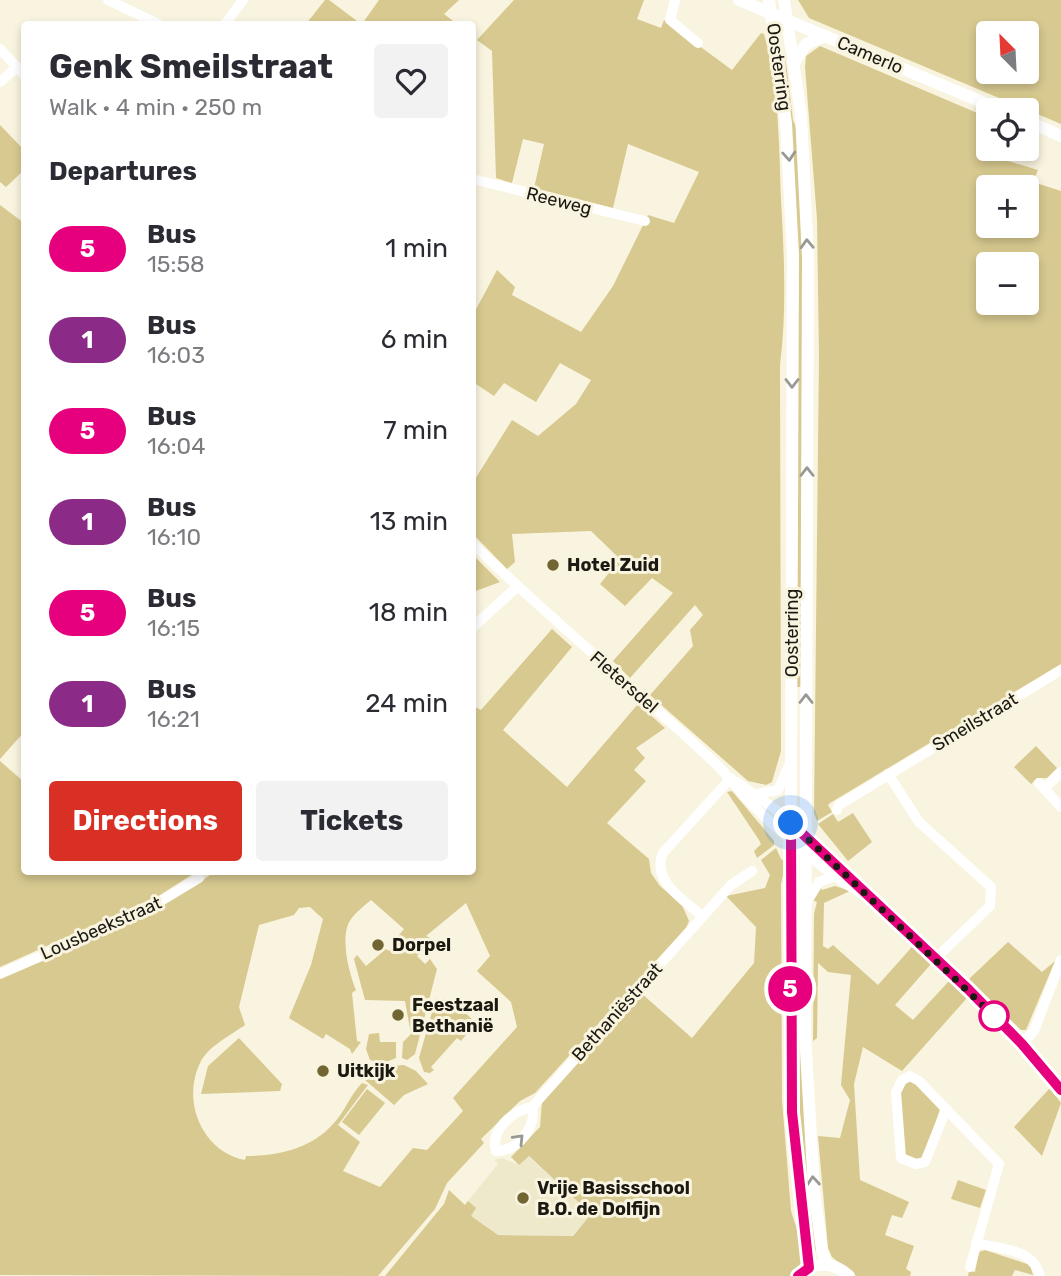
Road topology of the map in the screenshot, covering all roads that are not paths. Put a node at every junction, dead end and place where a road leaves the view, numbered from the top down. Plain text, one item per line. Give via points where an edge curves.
1 (108, 0) edge
2 (243, 0) edge
3 (675, 0) edge
4 (741, 0) edge
5 (784, 0) edge
6 (770, 7) edge
7 (788, 20) junction
8 (152, 21) edge
9 (227, 21) edge
10 (826, 36) junction
11 (698, 43) dead end
12 (0, 49) edge
13 (794, 63) junction
14 (17, 67) junction
15 (21, 72) edge
16 (0, 82) edge
17 (976, 100) edge
18 (1039, 126) edge
19 (1061, 135) edge
20 (476, 180) edge
21 (645, 221) dead end
22 (476, 547) edge
23 (517, 587) junction
24 (476, 624) edge
25 (1061, 670) edge
26 (791, 758) junction
27 (1061, 772) edge
28 (888, 774) junction
29 (731, 778) junction
30 (757, 794) junction
31 (1061, 807) edge
32 (837, 810) dead end
33 (791, 823) junction
34 (805, 835) junction
35 (791, 838) junction
36 (805, 850) junction
37 (752, 871) dead end
38 (835, 876) junction
39 (199, 878) dead end
40 (870, 900) junction
41 (805, 906) junction
42 (702, 916) junction
43 (935, 959) junction
44 (1061, 960) edge
45 (0, 974) edge
46 (1022, 1044) junction
47 (1061, 1090) edge
48 (532, 1107) junction
49 (945, 1112) junction
50 (976, 1243) junction
51 (827, 1264) junction
52 (970, 1267) dead end
53 (809, 1268) junction
54 (798, 1276) edge
55 (849, 1276) edge
56 (1040, 1276) edge

1 - 8 street
2 - 9 street
3 - 11 street via 670,20
4 - 6 main road, Camerlo
5 - 7 main road, Oosterring
6 - 7 main road, Camerlo
6 -> 26 main road, Oosterring via 786,123 793,255
7 - 10 main road, Camerlo
7 - 13 main road, Oosterring
10 - 13 main road via 806,44
10 - 17 main road, Camerlo
12 - 14 street
34 -> 13 main road, Oosterring via 808,267
14 - 15 street
14 - 16 street
18 - 19 main road
20 - 21 street, Reeweg
22 - 23 street, Fletersdel
23 - 24 street
23 - 29 street, Fletersdel
25 - 28 street, Smeilstraat
26 - 30 street via 778,790
26 - 33 main road, Oosterring
27 - 31 street via 1041,786
28 - 32 street, Smeilstraat via 839,804
28 - 43 street via 919,822 991,887 989,906
29 - 30 street, Fletersdel
29 - 35 street, Fletersdel
29 - 42 street via 663,853 658,865 662,878
30 - 33 street, Fletersdel
33 - 34 street, Fletersdel
33 - 35 main road, Oosterring
34 - 36 main road, Oosterring
34 - 40 street, Fletersdel
35 - 36 street, Fletersdel
35 - 53 main road, Oosterring via 792,1112
36 - 38 street, Fletersdel
36 - 41 main road, Oosterring
37 - 42 street, Bethaniëstraat via 731,884
38 - 40 street, Fletersdel
38 - 41 street via 819,882
39 - 45 street, Lousbeekstraat via 141,913
40 - 43 street, Fletersdel
51 -> 41 main road, Oosterring via 814,1190 808,1112
42 - 48 street, Bethaniëstraat
43 - 46 street, Fletersdel
44 - 46 street via 1034,1031
46 - 47 street, Fletersdel
48 -> 48 street, Bethaniëstraat via 516,1112 496,1133 493,1154 511,1148 532,1126
49 - 49 street via 915,1078 902,1080 896,1092 901,1158 925,1162
49 - 50 street via 956,1116 999,1164
50 - 52 street
50 - 56 street via 1022,1253 1033,1259
51 - 53 main road
51 - 55 main road
53 - 54 main road

